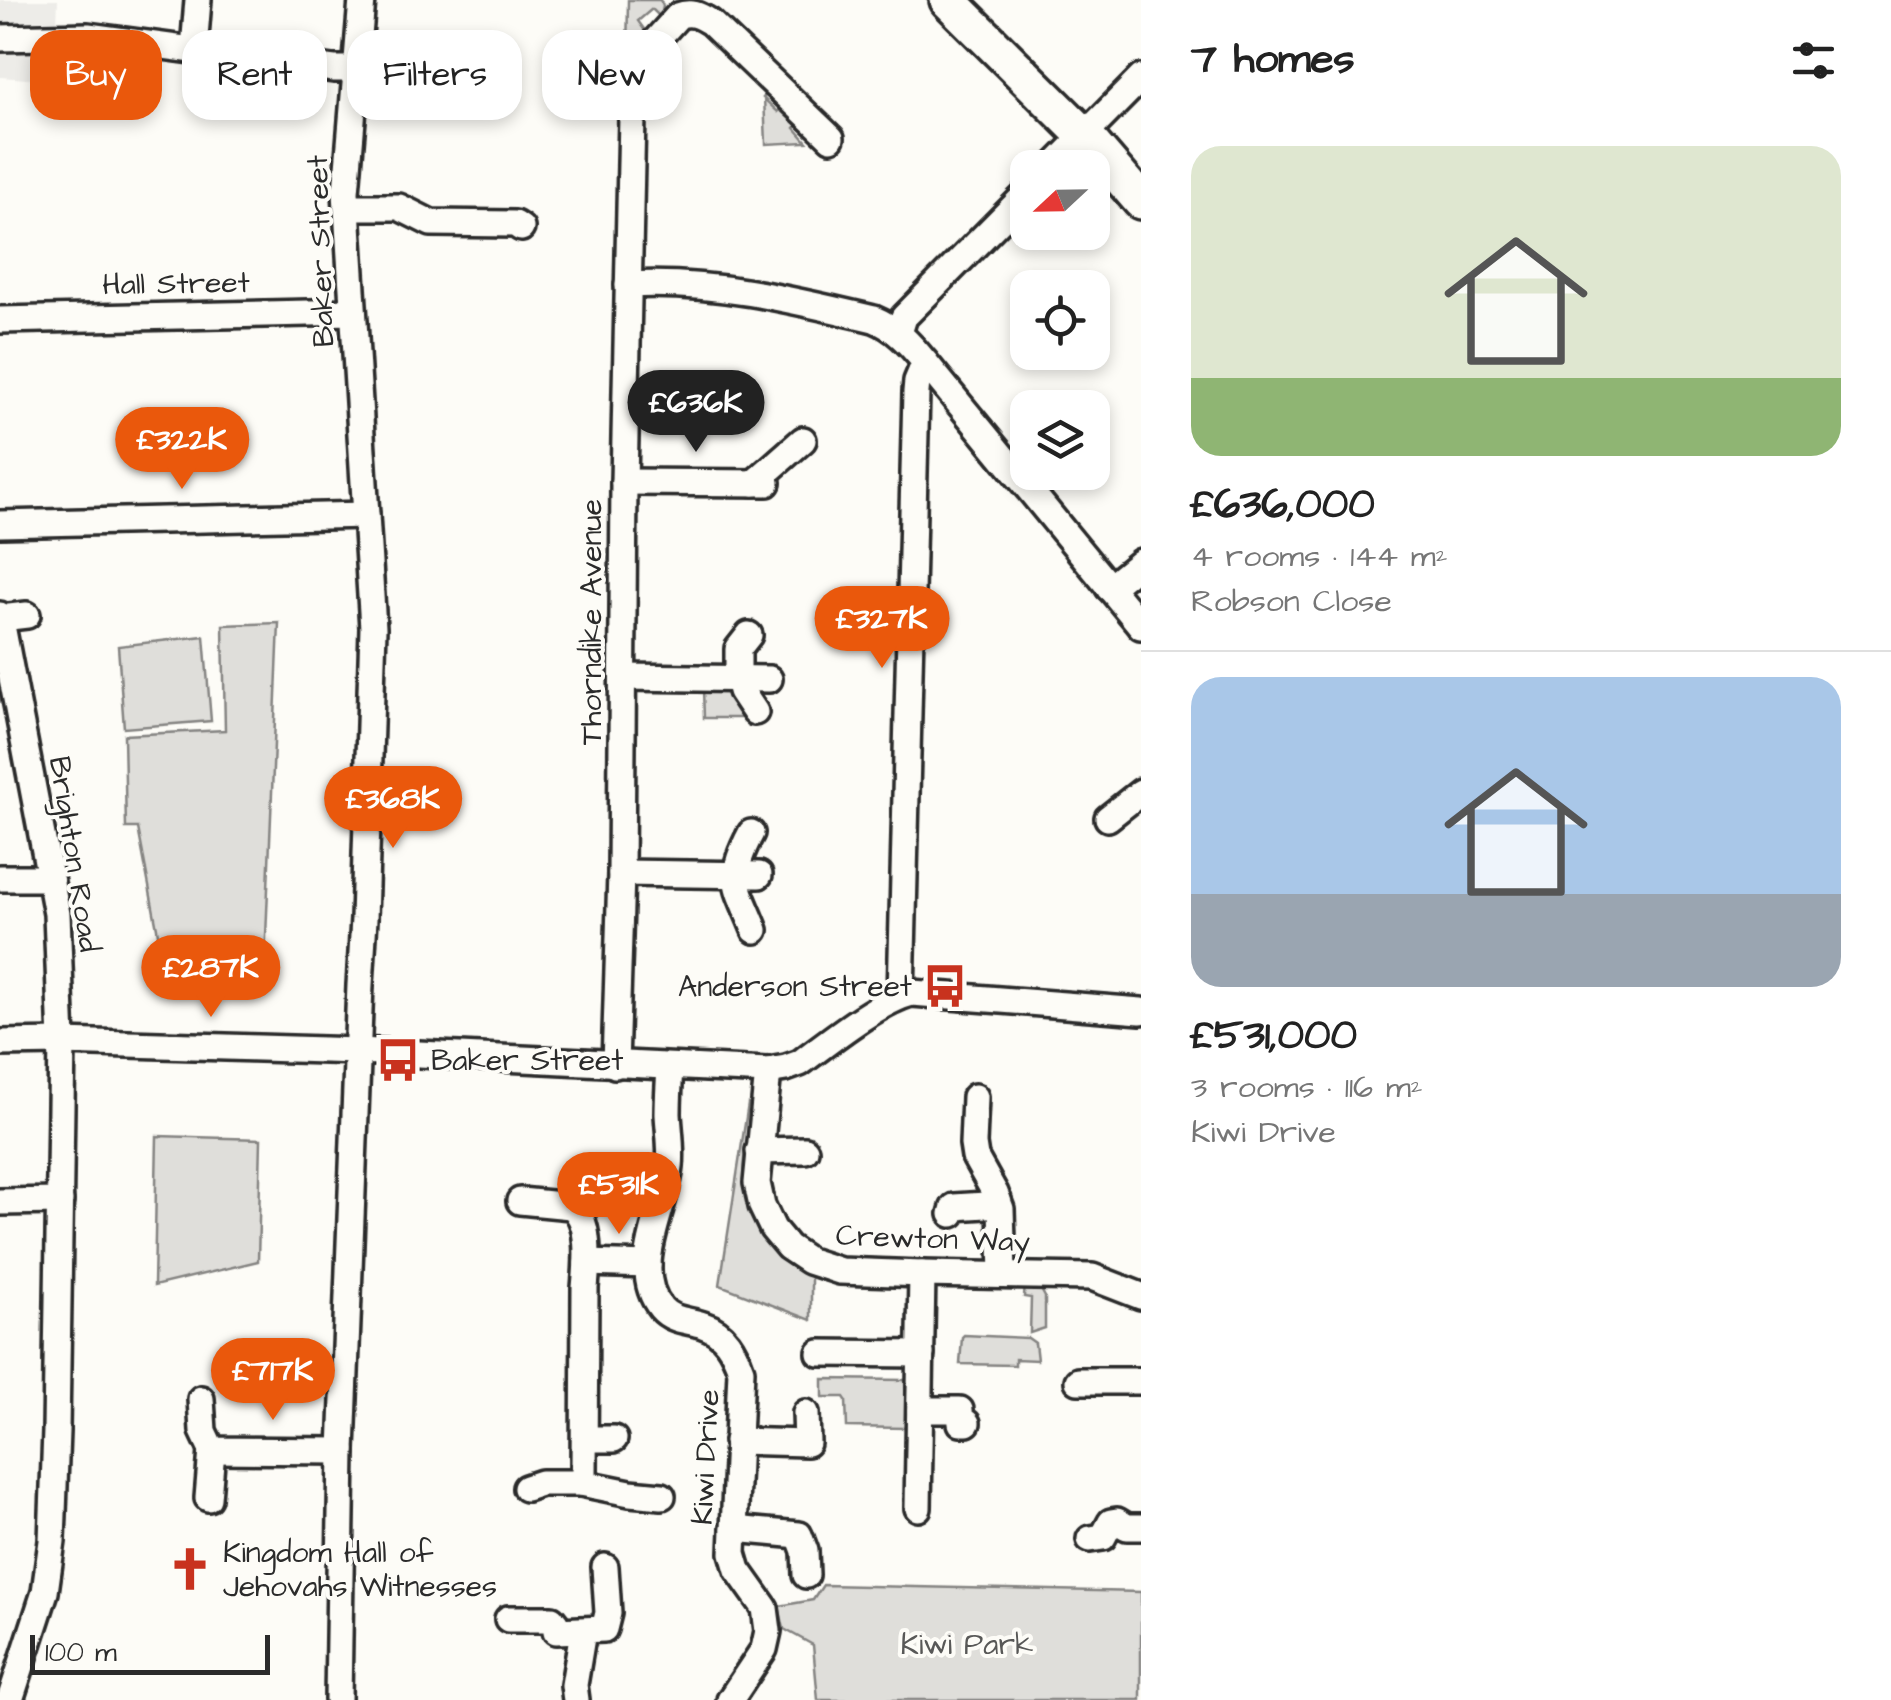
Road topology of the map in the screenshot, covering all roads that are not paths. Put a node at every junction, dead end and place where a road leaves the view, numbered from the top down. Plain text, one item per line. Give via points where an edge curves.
1 (198, 0) edge
2 (362, 0) edge
3 (948, 0) edge
4 (671, 8) edge
5 (196, 30) edge
6 (359, 30) edge
7 (0, 38) edge
8 (182, 48) edge
9 (1141, 78) edge
10 (351, 120) edge
11 (816, 132) dead end
12 (1084, 134) junction
13 (1069, 150) edge
14 (1141, 201) edge
15 (347, 207) junction
16 (1010, 210) edge
17 (521, 228) dead end
18 (628, 285) junction
19 (353, 312) junction
20 (0, 320) edge
21 (899, 333) junction
22 (925, 362) junction
23 (803, 440) dead end
24 (624, 482) junction
25 (366, 515) junction
26 (0, 524) edge
27 (1141, 562) edge
28 (1109, 588) junction
29 (27, 615) dead end
30 (0, 617) edge
31 (1141, 626) edge
32 (749, 635) dead end
33 (623, 677) junction
34 (738, 679) junction
35 (770, 680) dead end
36 (756, 712) dead end
37 (10, 716) edge
38 (1141, 792) edge
39 (1108, 818) dead end
40 (751, 833) dead end
41 (621, 873) junction
42 (747, 875) junction
43 (0, 878) edge
44 (48, 878) junction
45 (755, 930) dead end
46 (901, 996) junction
47 (1141, 1011) edge
48 (62, 1042) junction
49 (0, 1043) edge
50 (358, 1051) junction
51 (615, 1064) junction
52 (670, 1068) junction
53 (768, 1071) junction
54 (975, 1097) dead end
55 (805, 1150) dead end
56 (759, 1151) junction
57 (998, 1200) junction
58 (60, 1201) junction
59 (0, 1202) edge
60 (520, 1202) dead end
61 (952, 1214) dead end
62 (586, 1251) junction
63 (648, 1265) junction
64 (922, 1274) junction
65 (1003, 1274) junction
66 (1141, 1296) edge
67 (820, 1353) dead end
68 (921, 1354) junction
69 (1078, 1381) dead end
70 (1141, 1382) edge
71 (201, 1399) dead end
72 (920, 1410) junction
73 (806, 1412) dead end
74 (967, 1423) dead end
75 (585, 1439) junction
76 (614, 1440) dead end
77 (738, 1441) junction
78 (212, 1450) junction
79 (342, 1451) junction
80 (583, 1480) junction
81 (526, 1488) dead end
82 (662, 1496) dead end
83 (208, 1498) dead end
84 (918, 1508) dead end
85 (1141, 1527) edge
86 (734, 1530) junction
87 (1090, 1539) dead end
88 (606, 1566) dead end
89 (806, 1575) dead end
90 (508, 1619) dead end
91 (594, 1630) junction
92 (10, 1700) edge
93 (338, 1700) edge
94 (576, 1700) edge
95 (730, 1700) edge

1 - 5 street
2 - 6 street, Baker Street
3 - 12 highway
4 - 11 street, Thorndike Avenue via 710,22
4 - 18 street, Thorndike Avenue via 631,79
7 - 8 street via 88,36
9 - 12 street
10 - 15 street, Baker Street
12 - 13 street
12 - 14 highway
15 - 17 street via 398,207 431,224
15 - 19 street, Baker Street
16 - 21 street via 904,317
18 - 21 street via 752,292 874,319
18 - 24 street, Thorndike Avenue
19 - 20 street, Hall Street
19 - 25 street, Baker Street
21 - 22 street
22 - 28 street
22 - 46 street via 916,392
23 - 24 street via 760,483
24 - 33 street, Thorndike Avenue
25 - 26 street
25 - 50 street, Baker Street via 373,628
27 - 28 street
28 - 31 street
29 - 30 street
30 - 37 street, Brighton Road
32 - 34 street via 738,649
33 - 34 street
33 - 41 street, Thorndike Avenue
34 - 35 street
34 - 36 street
37 - 44 street, Brighton Road
38 - 39 street
40 - 42 street via 739,856
41 - 42 street
41 - 51 street, Thorndike Avenue
42 - 45 street
43 - 44 street
44 - 48 street, Brighton Road via 59,936
46 - 47 street
46 - 53 street via 800,1062
48 - 49 street
48 - 50 street
48 - 58 street, Brighton Road
50 - 51 street
50 - 79 street, Baker Street
51 - 52 street
52 - 53 street
52 - 63 street via 670,1168
53 - 56 street, Crewton Way
54 - 57 street via 964,1143
55 - 56 street
56 - 64 street, Crewton Way via 762,1206 788,1247 829,1269
57 - 61 street via 954,1207
57 - 65 street
58 - 59 street
58 - 92 street, Brighton Road via 52,1540 44,1592
60 - 62 street via 578,1211
62 - 63 street
62 - 75 street
63 - 77 street, Kiwi Drive via 661,1308 705,1325 732,1348 741,1370
64 - 65 street, Crewton Way
64 - 68 street
65 - 66 street, Crewton Way via 1092,1277
67 - 68 street
68 - 72 street
69 - 70 street
71 - 78 street via 202,1431
72 - 74 street via 960,1410 960,1423
72 - 84 street
73 - 77 street via 807,1444
75 - 76 street
75 - 80 street
77 - 86 street, Kiwi Drive
78 - 79 street
78 - 83 street
79 - 93 street, Baker Street
80 - 81 street
80 - 82 street
85 - 87 street via 1117,1520 1102,1537
86 - 89 street via 800,1535
86 - 95 street, Kiwi Drive via 736,1566 764,1608 768,1630 764,1650
88 - 91 street via 608,1612
90 - 91 street via 552,1619 556,1630
91 - 94 street via 574,1682

